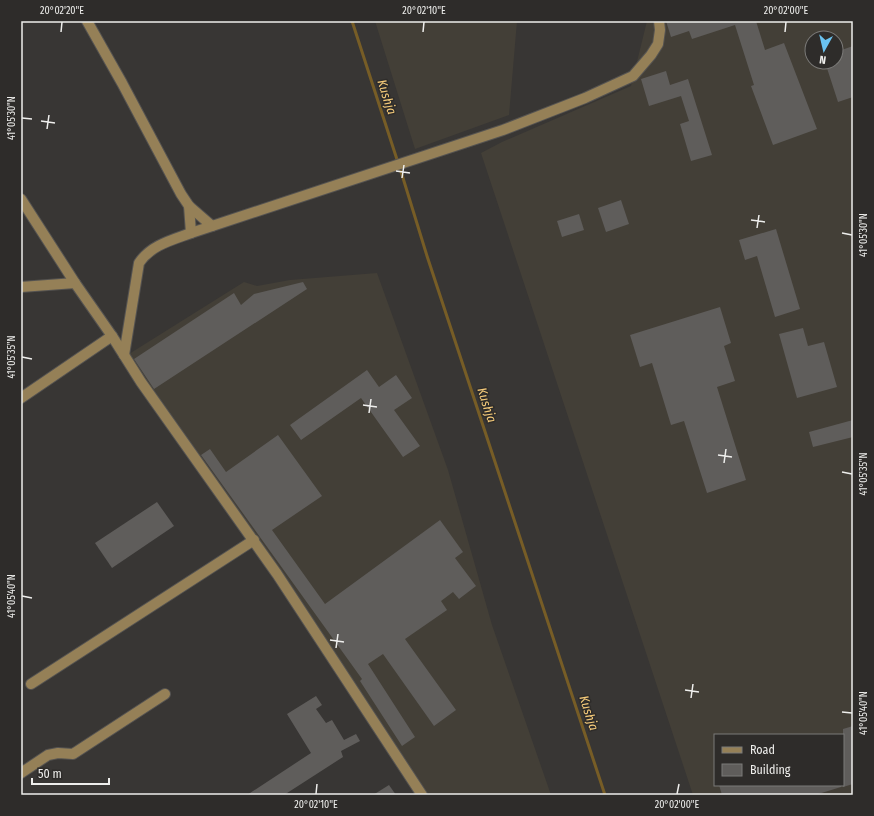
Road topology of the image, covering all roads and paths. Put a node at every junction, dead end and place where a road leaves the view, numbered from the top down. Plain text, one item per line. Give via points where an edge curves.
1 (88, 21) edge
2 (659, 21) edge
3 (21, 199) edge
4 (189, 206) junction
5 (212, 226) junction
6 (191, 233) junction
7 (75, 283) junction
8 (21, 288) edge
9 (112, 336) junction
10 (124, 355) junction
11 (21, 398) edge
12 (254, 540) junction
13 (31, 684) dead end
14 (164, 694) dead end
15 (21, 773) edge
16 (422, 795) edge

1 - 4 street
2 - 5 street via 658,44 633,76 504,130
3 - 7 street
4 - 5 street
4 - 6 street
5 - 6 street
6 - 10 street via 155,247 145,254 139,263
7 - 8 street
7 - 9 street
9 - 10 street
9 - 11 street
10 - 12 street via 140,382
12 - 13 street
12 - 16 street
14 - 15 street via 73,754 48,755

